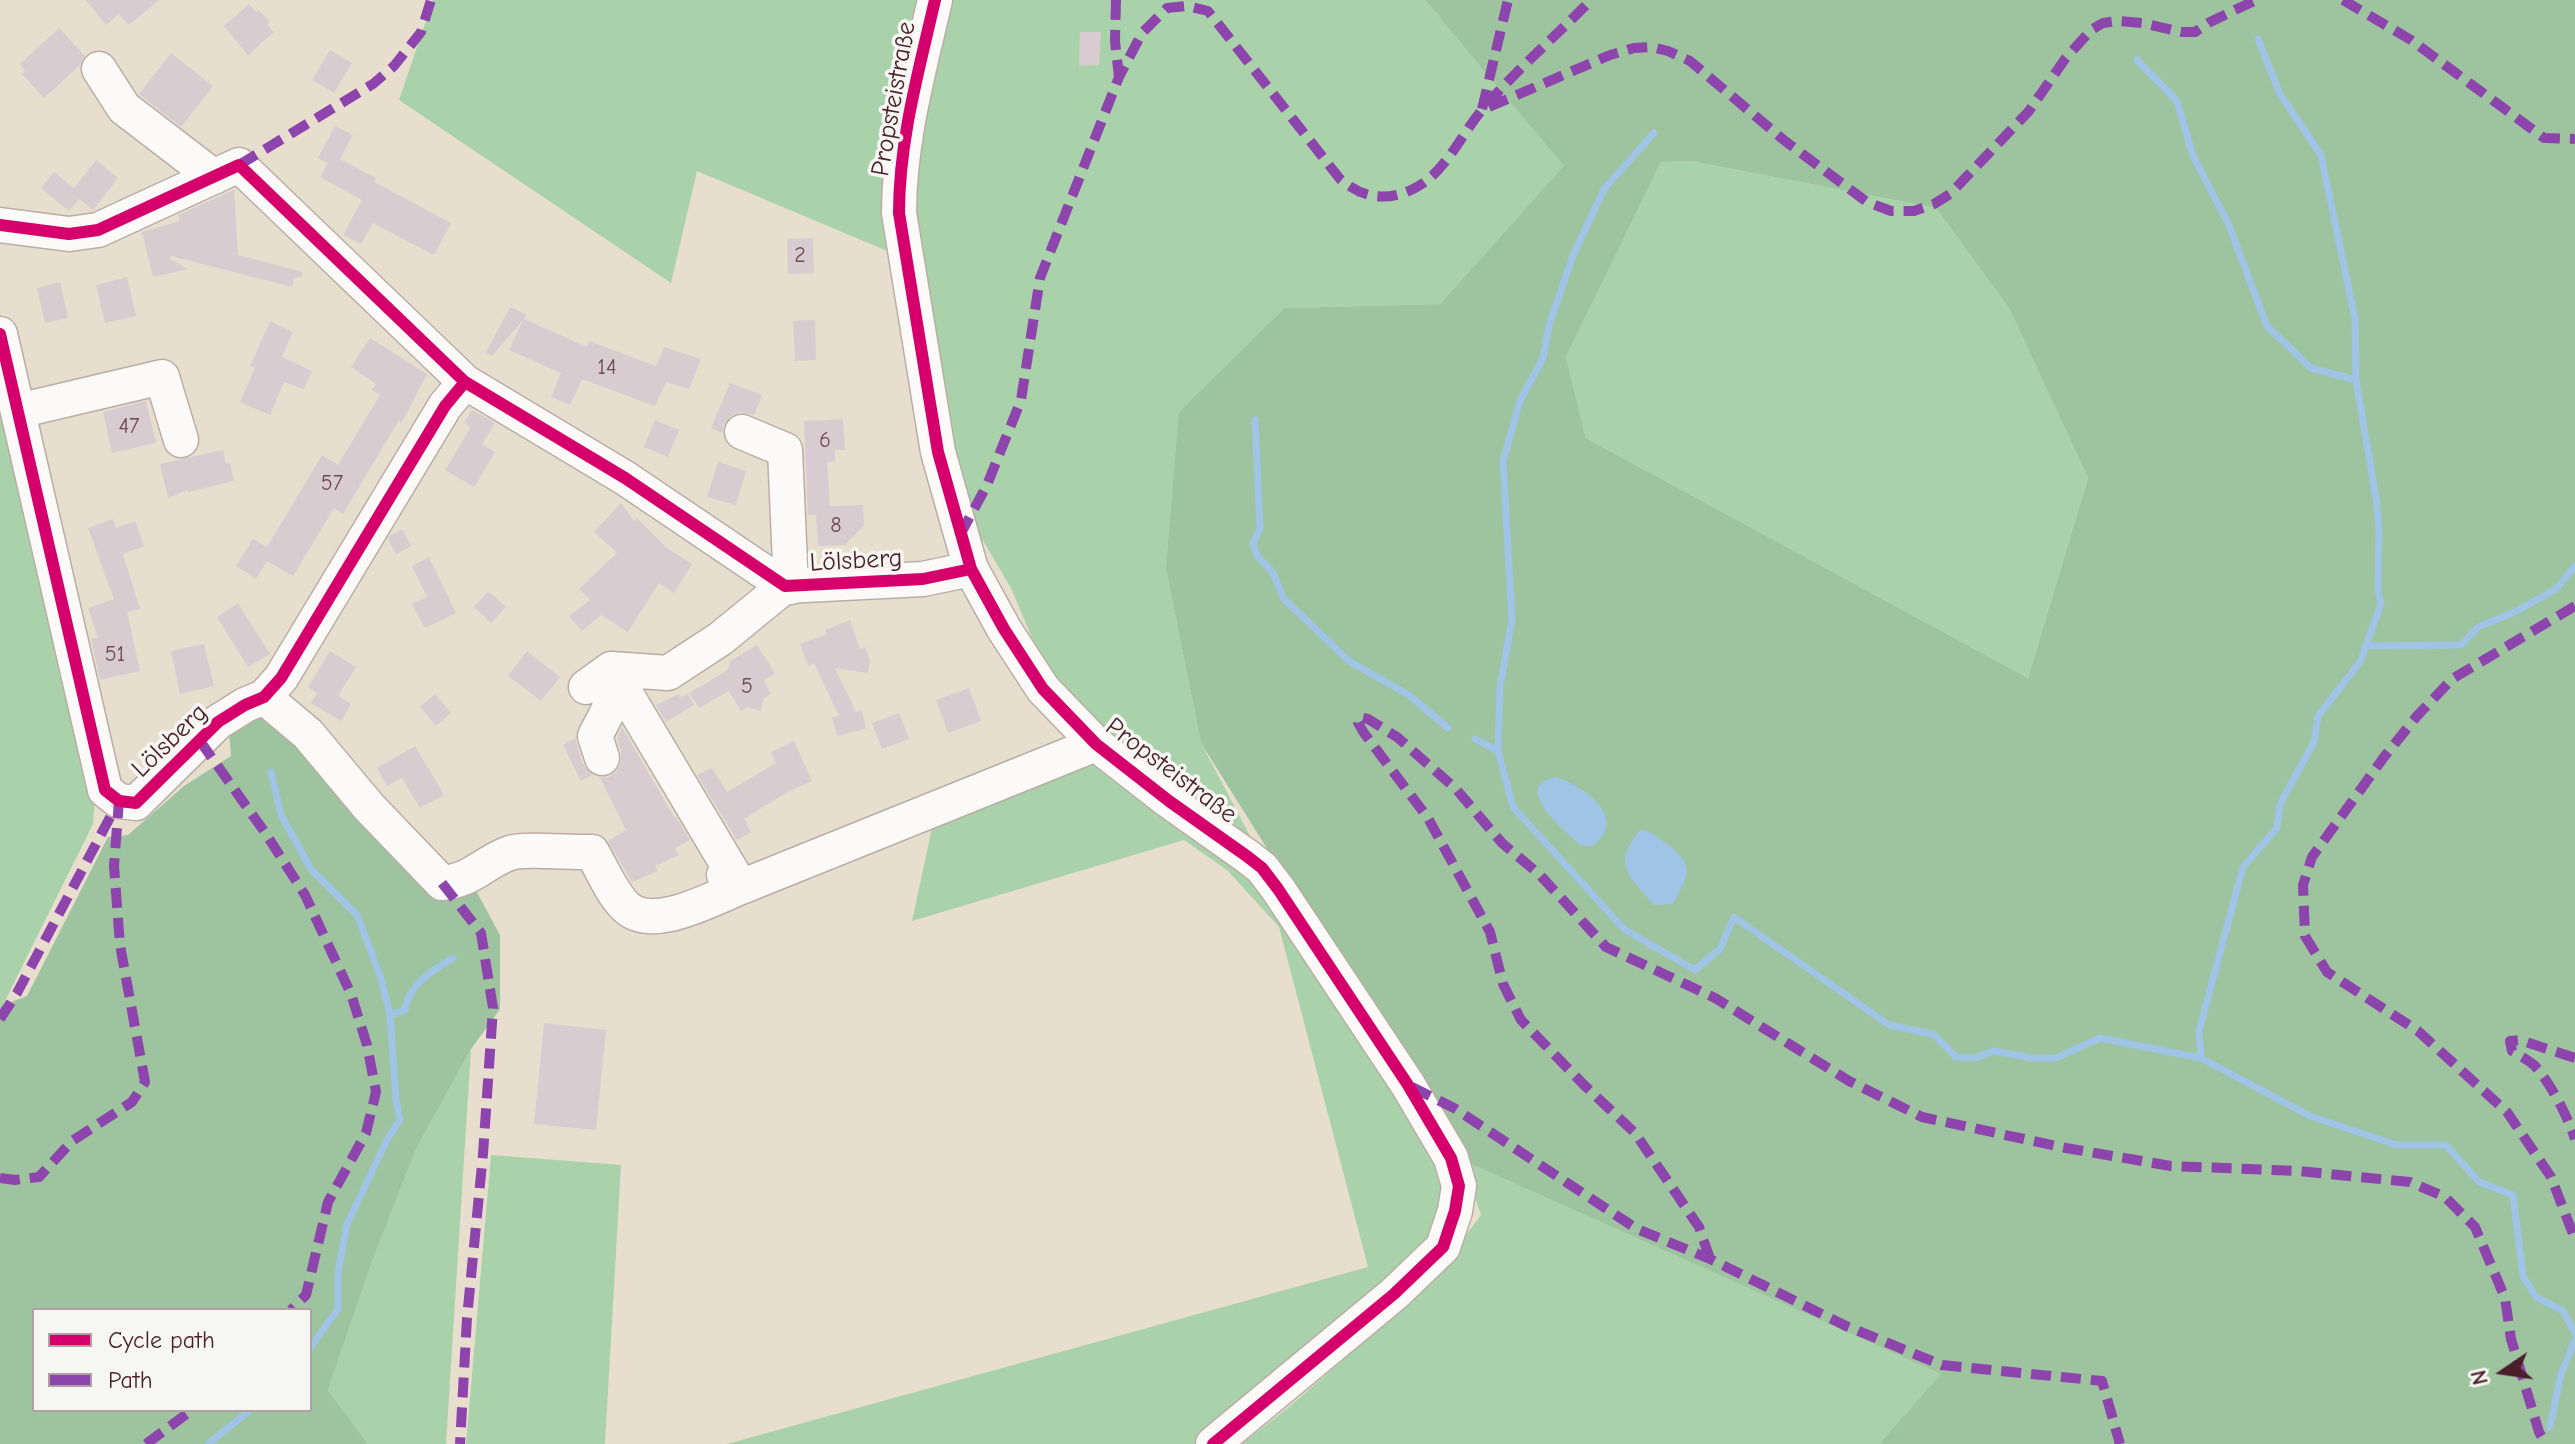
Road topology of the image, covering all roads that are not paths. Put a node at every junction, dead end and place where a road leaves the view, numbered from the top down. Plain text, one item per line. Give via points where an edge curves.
1 (935, 0) edge
2 (99, 69) dead end
3 (214, 177) junction
4 (0, 225) edge
5 (0, 334) edge
6 (465, 382) junction
7 (18, 411) junction
8 (742, 432) dead end
9 (181, 440) dead end
10 (971, 569) junction
11 (788, 586) junction
12 (599, 678) junction
13 (264, 697) junction
14 (1096, 744) junction
15 (602, 758) dead end
16 (706, 864) dead end
17 (741, 887) junction
18 (1213, 1444) edge

1 - 10 street, Propsteistraße via 904,142 899,213 938,452
2 - 3 street via 124,108
3 - 4 street, Lölsberg via 98,230 69,234
3 - 6 street, Lölsberg via 239,165
5 - 7 street, Lölsberg
6 - 11 street, Lölsberg via 625,478
6 - 13 street, Lölsberg via 430,430 281,678
7 - 9 street via 162,377
7 - 13 street, Lölsberg via 105,790 119,801 136,803 218,722
8 - 11 street, Lölsberg via 785,450
10 - 11 street, Lölsberg via 923,579
10 - 14 street, Propsteistraße via 1043,689
11 - 12 street, Lölsberg via 668,673
12 - 15 street via 609,709 595,736
12 - 17 street
13 - 17 street via 308,734 442,883 458,882 511,853 527,851 592,852 623,904 637,916 677,912
14 - 17 street
14 - 18 street, Propsteistraße via 1262,868 1408,1085 1451,1158 1459,1186 1443,1247
16 - 17 street

